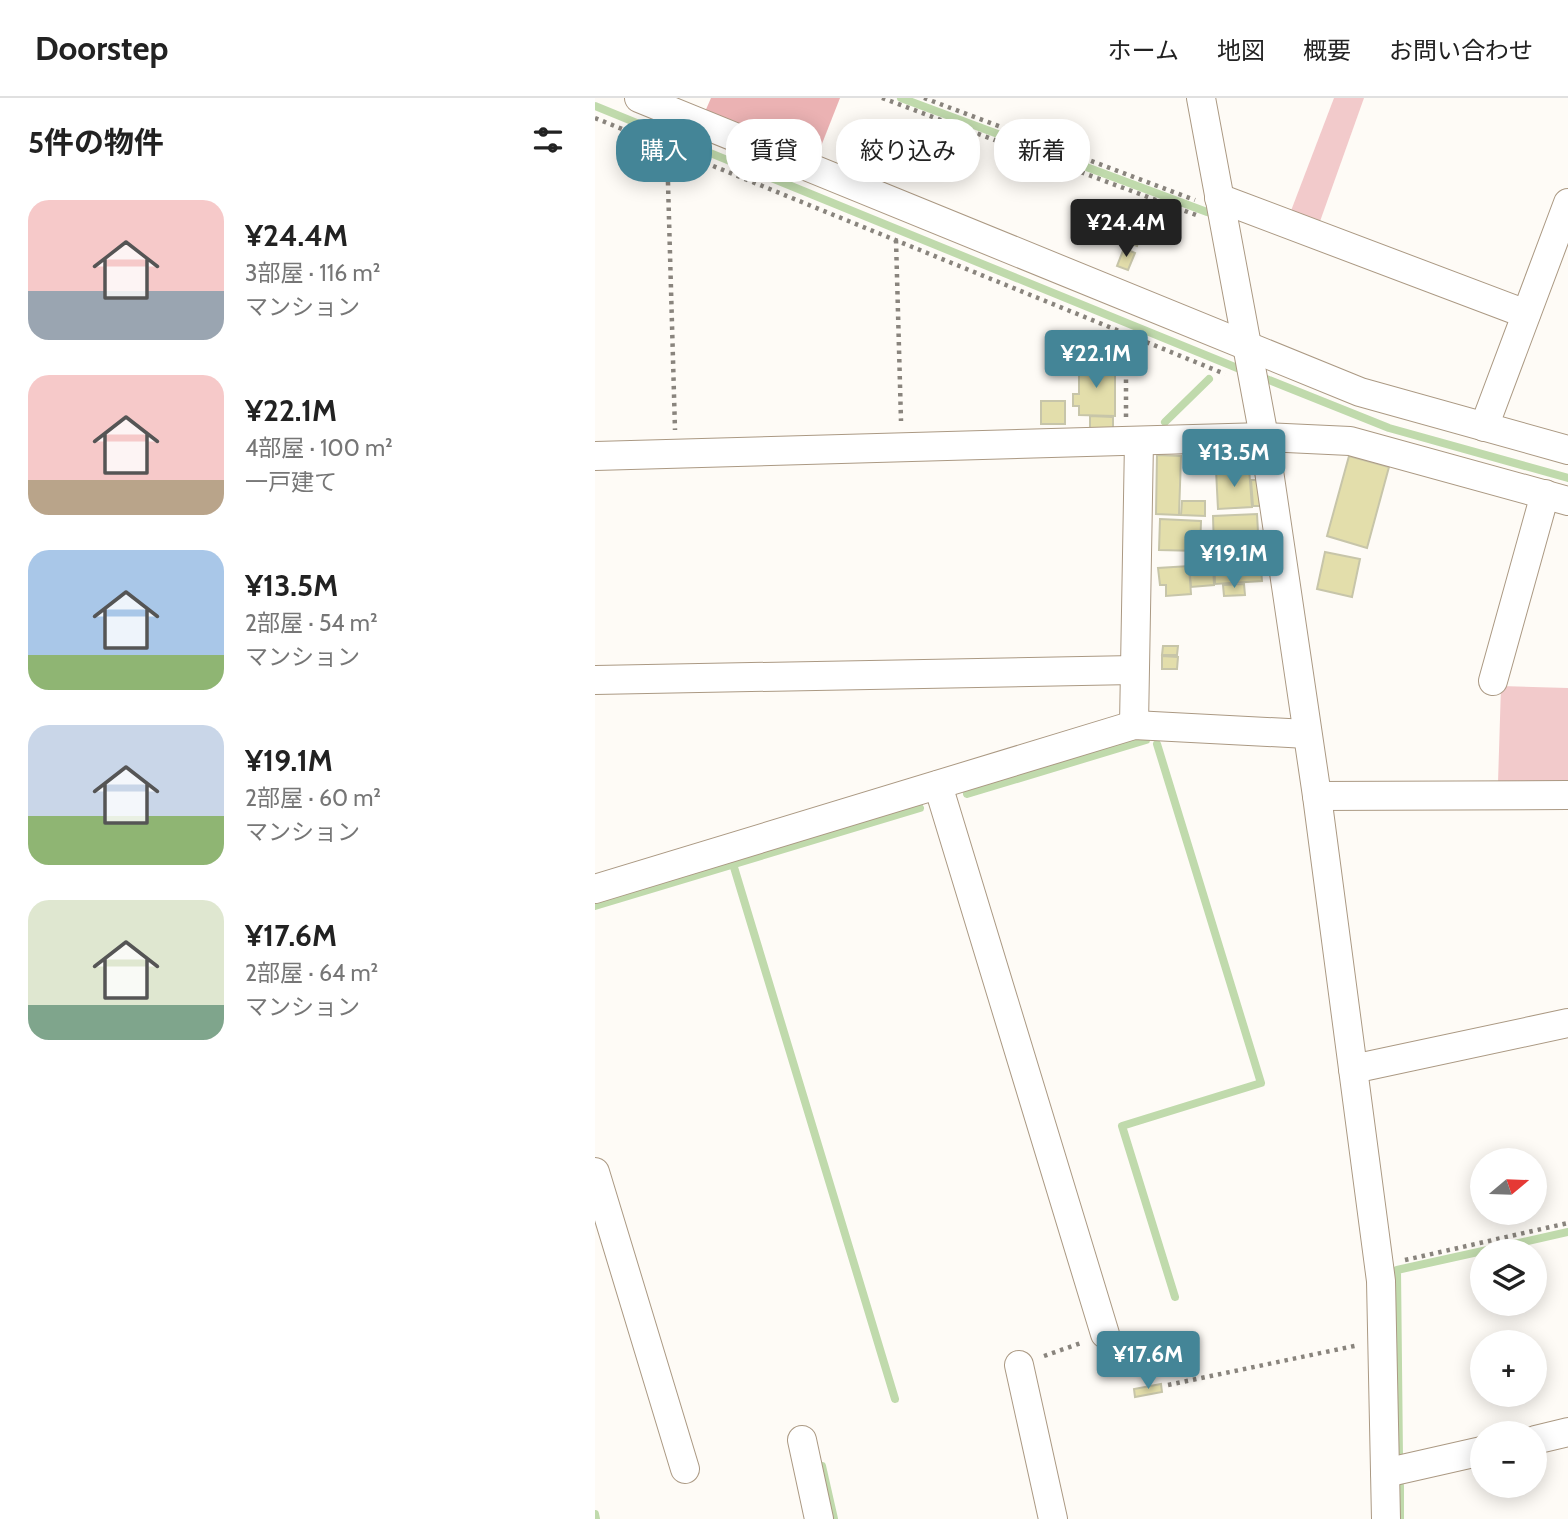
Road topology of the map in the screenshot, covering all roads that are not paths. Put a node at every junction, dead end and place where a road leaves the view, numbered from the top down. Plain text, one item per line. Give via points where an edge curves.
1 (639, 98) edge
2 (1201, 98) edge
3 (1568, 203) edge
4 (1222, 211) junction
5 (1526, 314) junction
6 (1251, 365) junction
7 (1484, 426) junction
8 (1264, 438) junction
9 (1132, 441) junction
10 (1568, 450) edge
11 (595, 456) edge
12 (1557, 497) edge
13 (1135, 670) junction
14 (595, 680) edge
15 (1493, 681) dead end
16 (1134, 725) junction
17 (1307, 734) junction
18 (938, 785) junction
19 (1568, 795) edge
20 (1317, 796) junction
21 (595, 889) edge
22 (1568, 1023) edge
23 (1353, 1069) junction
24 (595, 1172) edge
25 (1105, 1334) road end
26 (1019, 1365) road end
27 (1568, 1432) edge
28 (1547, 1437) edge
29 (802, 1440) dead end
30 (1470, 1454) edge
31 (685, 1469) dead end
32 (1385, 1473) junction
33 (820, 1519) edge
34 (1053, 1519) edge
35 (1386, 1519) edge

1 - 6 street
2 - 4 street
3 - 5 street
4 - 5 street
4 - 6 street
5 - 7 street
6 - 7 street
6 - 8 street
7 - 10 street
8 - 9 street
8 - 12 street via 1350,441
8 - 17 street
9 - 11 street
9 - 13 street
12 - 15 street
13 - 14 street
13 - 16 street
16 - 17 street
16 - 18 street
17 - 20 street
18 - 21 street
18 - 25 street
19 - 20 street
20 - 23 street
22 - 23 street
23 - 32 street via 1379,1266
24 - 31 street
26 - 34 street
27 - 28 street
29 - 33 street
30 - 32 street
32 - 35 street

